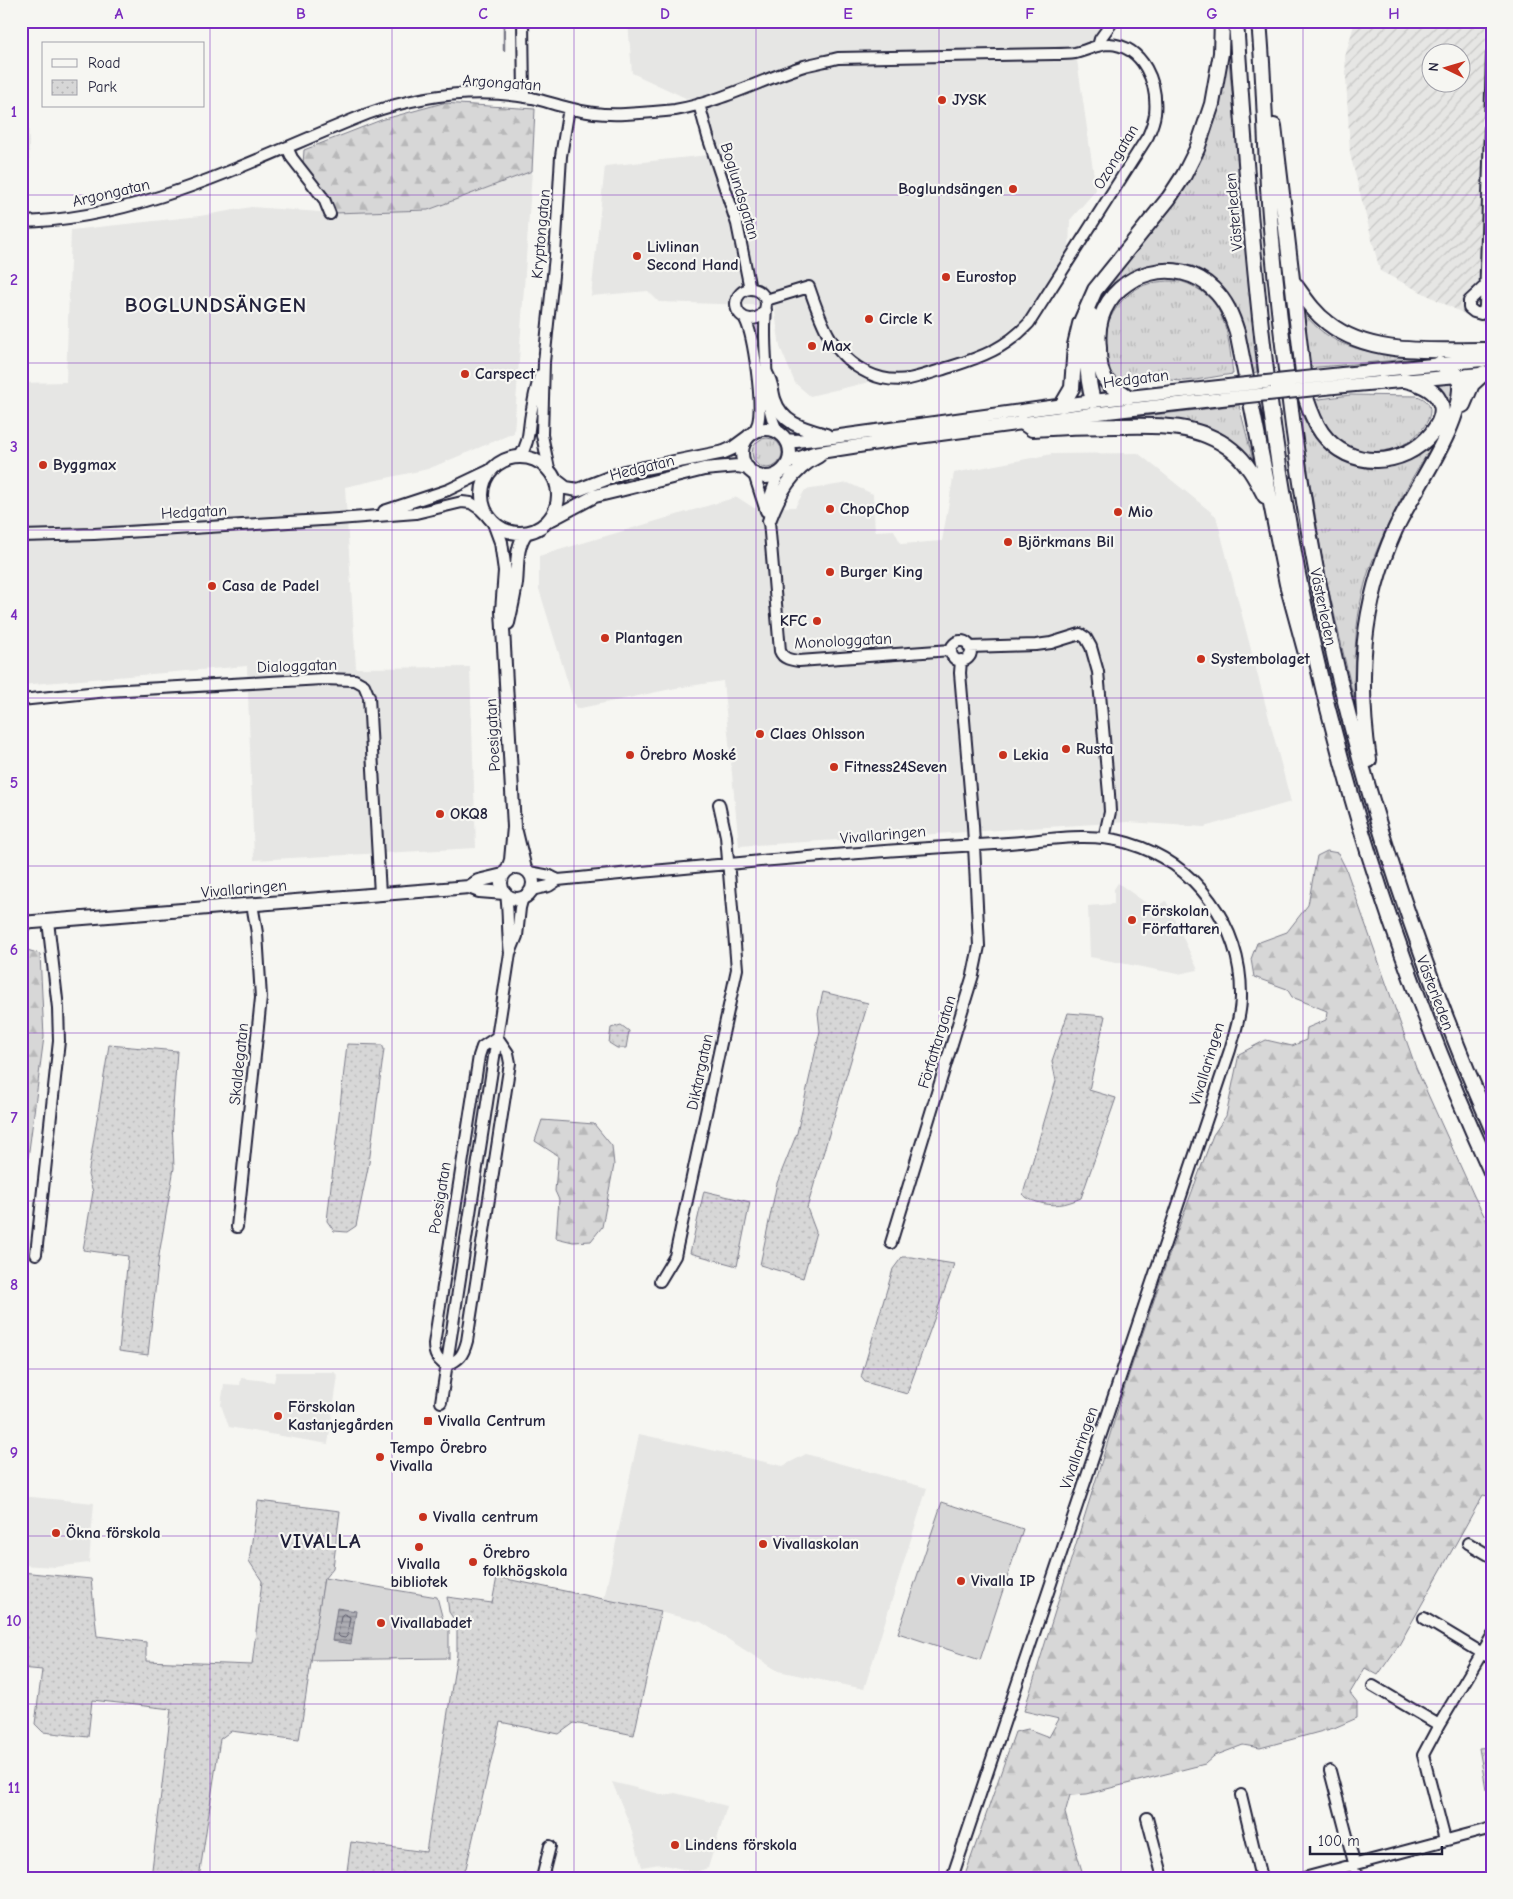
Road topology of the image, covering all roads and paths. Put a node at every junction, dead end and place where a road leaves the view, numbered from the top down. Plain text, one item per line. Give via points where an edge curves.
1 (523, 21) edge
2 (1114, 21) edge
3 (1222, 21) edge
4 (1236, 21) edge
5 (1259, 28) edge
6 (1098, 46) junction
7 (1492, 55) edge
8 (749, 88) joint
9 (524, 97) junction
10 (699, 104) junction
11 (569, 108) junction
12 (287, 147) junction
13 (330, 214) dead end
14 (21, 222) edge
15 (1291, 280) junction
16 (1485, 286) dead end
17 (750, 288) junction
18 (1089, 304) junction
19 (766, 305) junction
20 (745, 319) junction
21 (1492, 350) edge
22 (1492, 359) edge
23 (544, 362) junction
24 (1439, 364) junction
25 (766, 373) junction
26 (1485, 373) edge
27 (1456, 375) junction
28 (1343, 380) junction
29 (1405, 380) junction
30 (1238, 391) junction
31 (1128, 396) junction
32 (1062, 405) junction
33 (1094, 407) junction
34 (1456, 411) junction
35 (1022, 422) junction
36 (751, 435) junction
37 (782, 436) junction
38 (833, 436) junction
39 (833, 450) junction
40 (520, 456) junction
41 (789, 462) junction
42 (549, 469) junction
43 (490, 470) junction
44 (751, 471) junction
45 (778, 474) junction
46 (556, 481) junction
47 (1272, 508) junction
48 (368, 516) junction
49 (549, 520) junction
50 (492, 521) junction
51 (769, 521) junction
52 (526, 533) junction
53 (21, 536) edge
54 (505, 640) junction
55 (970, 647) junction
56 (951, 650) junction
57 (961, 660) junction
58 (21, 700) edge
59 (1334, 726) junction
60 (1364, 772) junction
61 (719, 804) dead end
62 (514, 827) junction
63 (1104, 838) junction
64 (973, 845) junction
65 (728, 864) junction
66 (527, 871) junction
67 (506, 872) junction
68 (558, 880) junction
69 (468, 887) junction
70 (527, 893) junction
71 (380, 894) junction
72 (505, 894) junction
73 (252, 904) junction
74 (48, 921) junction
75 (21, 923) edge
76 (510, 953) junction
77 (497, 1037) junction
78 (1492, 1129) edge
79 (1492, 1174) edge
80 (237, 1227) dead end
81 (891, 1243) dead end
82 (36, 1254) dead end
83 (660, 1281) dead end
84 (446, 1366) junction
85 (441, 1402) dead end
86 (1468, 1543) dead end
87 (1492, 1557) edge
88 (1424, 1618) dead end
89 (1492, 1636) edge
90 (1482, 1653) junction
91 (1492, 1659) edge
92 (1373, 1686) dead end
93 (1439, 1725) junction
94 (1330, 1772) dead end
95 (1241, 1795) dead end
96 (1147, 1818) dead end
97 (1492, 1828) edge
98 (1445, 1840) junction
99 (550, 1846) dead end
100 (1355, 1865) junction
101 (542, 1878) edge
102 (952, 1878) edge
103 (1163, 1878) edge
104 (1262, 1878) edge
105 (1304, 1878) edge
106 (1358, 1878) edge

1 - 9 street
2 - 6 street
3 - 18 highway via 1221,53 1212,104 1198,149 1169,198 1095,290
4 - 59 highway, Västerleden via 1259,298 1274,431 1301,587
5 - 15 highway via 1272,105
5 - 60 highway, Västerleden via 1273,245 1293,428 1326,616
6 - 8 street, Ozongatan via 1075,53 1055,54 838,58 805,66
6 - 19 street, Ozongatan via 1109,44 1126,49 1139,58 1150,74 1155,103 1154,121 1148,136 1062,272 1029,323 1013,339 1000,348 958,365 908,379 892,380 855,367 840,354 809,287
7 - 16 street
8 - 10 street, Argongatan
9 - 11 street, Argongatan
9 - 12 street, Argongatan via 456,94 414,100 367,114
10 - 11 street, Argongatan via 675,110 622,114
10 - 17 street, Boglundsgatan via 737,224
11 - 23 street, Kryptongatan via 561,156 556,256
12 - 13 street via 324,199
12 - 14 street, Argongatan via 208,182 161,197 64,219
15 - 21 highway via 1326,322 1355,339 1395,348
15 - 29 highway via 1306,398 1315,422 1336,447 1348,455 1379,461 1405,454 1428,437 1438,424 1441,404 1437,396 1421,384
17 - 19 street via 759,290
17 - 20 street via 741,293 736,302 738,312
18 - 32 highway via 1076,338 1072,388
18 - 33 highway via 1092,310 1088,328 1088,370
19 - 20 street via 763,314 756,319
19 - 25 street
20 - 36 street via 753,344 759,400 758,423
22 - 24 main road, Hedgatan
23 - 40 street, Kryptongatan via 534,396 529,436
23 - 42 street, Kryptongatan via 542,435
24 - 27 highway
24 - 28 main road, Hedgatan
25 - 37 street via 770,413
25 - 38 main road via 777,405 793,424
26 - 27 main road, Hedgatan
26 - 34 highway via 1472,384 1462,409
27 - 29 main road, Hedgatan
27 - 34 highway via 1460,386
28 - 29 main road, Hedgatan
28 - 30 main road, Hedgatan, bridge
30 - 31 main road, Hedgatan
30 - 33 main road, Hedgatan
31 - 33 main road, Hedgatan
31 - 47 highway via 1110,385 1101,369 1099,327 1112,296 1127,282 1153,271 1180,272 1205,282 1224,302 1237,332
32 - 33 main road, Hedgatan
32 - 38 main road, Hedgatan
33 - 35 main road, Hedgatan
34 - 60 highway via 1396,529 1373,590 1362,665 1365,734 1370,765
35 - 39 main road, Hedgatan
35 - 47 highway via 1032,429 1168,426 1205,434 1241,459
36 - 37 main road via 766,429
36 - 44 main road via 742,453
36 - 46 main road, Hedgatan via 724,452 624,472 578,490 566,488
37 - 38 main road, Hedgatan via 796,441
37 - 41 main road via 789,447
39 - 41 main road, Hedgatan
39 - 51 main road via 811,460 787,482
40 - 42 main road via 532,458
40 - 43 main road via 499,462
41 - 45 main road
42 - 46 main road
43 - 48 street, Hedgatan via 448,490
43 - 50 main road via 481,492 482,503
44 - 45 main road via 766,477
44 - 49 main road, Hedgatan via 738,466 704,470 595,496
44 - 51 street, Monologgatan via 762,494
45 - 51 street, Monologgatan via 771,494
46 - 49 main road via 559,496
47 - 59 highway via 1287,584 1320,707
48 - 50 street, Hedgatan via 416,513 462,502 471,503
48 - 53 street, Hedgatan
49 - 52 main road via 540,528
50 - 52 main road via 511,532
50 - 54 main road, Poesigatan via 501,542 505,571 502,611
51 - 56 street, Monologgatan via 780,651 785,657 799,661
52 - 54 main road, Poesigatan via 518,550 516,583
54 - 62 main road, Poesigatan
55 - 56 street via 959,641
55 - 57 street via 968,656
55 - 63 street via 1036,645 1080,634 1086,638 1098,672 1110,805
56 - 57 street via 954,658
57 - 64 street, Författargatan
58 - 71 street, Dialoggatan via 118,691 322,679 355,680 364,685 369,697
59 - 79 highway, Västerleden via 1371,863 1401,952 1437,1048
60 - 78 highway, Västerleden via 1422,956
61 - 65 street, Diktargatan
62 - 66 main road, Poesigatan
62 - 67 main road, Poesigatan via 511,860
63 - 64 street, Vivallaringen via 1094,836
63 - 102 street, Vivallaringen via 1144,848 1162,858 1180,869 1208,896 1235,949 1241,1001 1219,1084
64 - 65 street, Vivallaringen
64 - 81 street, Författargatan via 978,957
65 - 68 street, Vivallaringen
65 - 83 street, Diktargatan via 736,978 675,1256
66 - 67 main road via 515,867
66 - 68 street, Vivallaringen
66 - 70 main road via 532,882
67 - 69 main road, Vivallaringen
67 - 72 main road via 501,885
68 - 70 street, Vivallaringen
69 - 71 main road, Vivallaringen
69 - 72 main road, Vivallaringen
70 - 72 main road via 516,898
70 - 76 street, Poesigatan via 520,908 517,936
71 - 73 main road, Vivallaringen
72 - 76 street, Poesigatan
73 - 74 main road, Vivallaringen
73 - 80 street, Skaldegatan via 261,998
74 - 75 main road, Vivallaringen
74 - 82 street via 59,1041
76 - 77 street, Poesigatan
77 - 84 street, Poesigatan
77 - 84 street, Poesigatan via 482,1047 479,1056 434,1344 436,1358
77 - 84 street via 508,1053 510,1063 467,1341 464,1354
84 - 85 street, Poesigatan
86 - 87 street
88 - 90 street
89 - 90 street
90 - 91 street
90 - 93 street
92 - 93 street
93 - 98 street via 1423,1755
94 - 100 street
95 - 104 street
96 - 103 street
97 - 98 street
98 - 100 street
99 - 101 street
100 - 105 street
100 - 106 street

